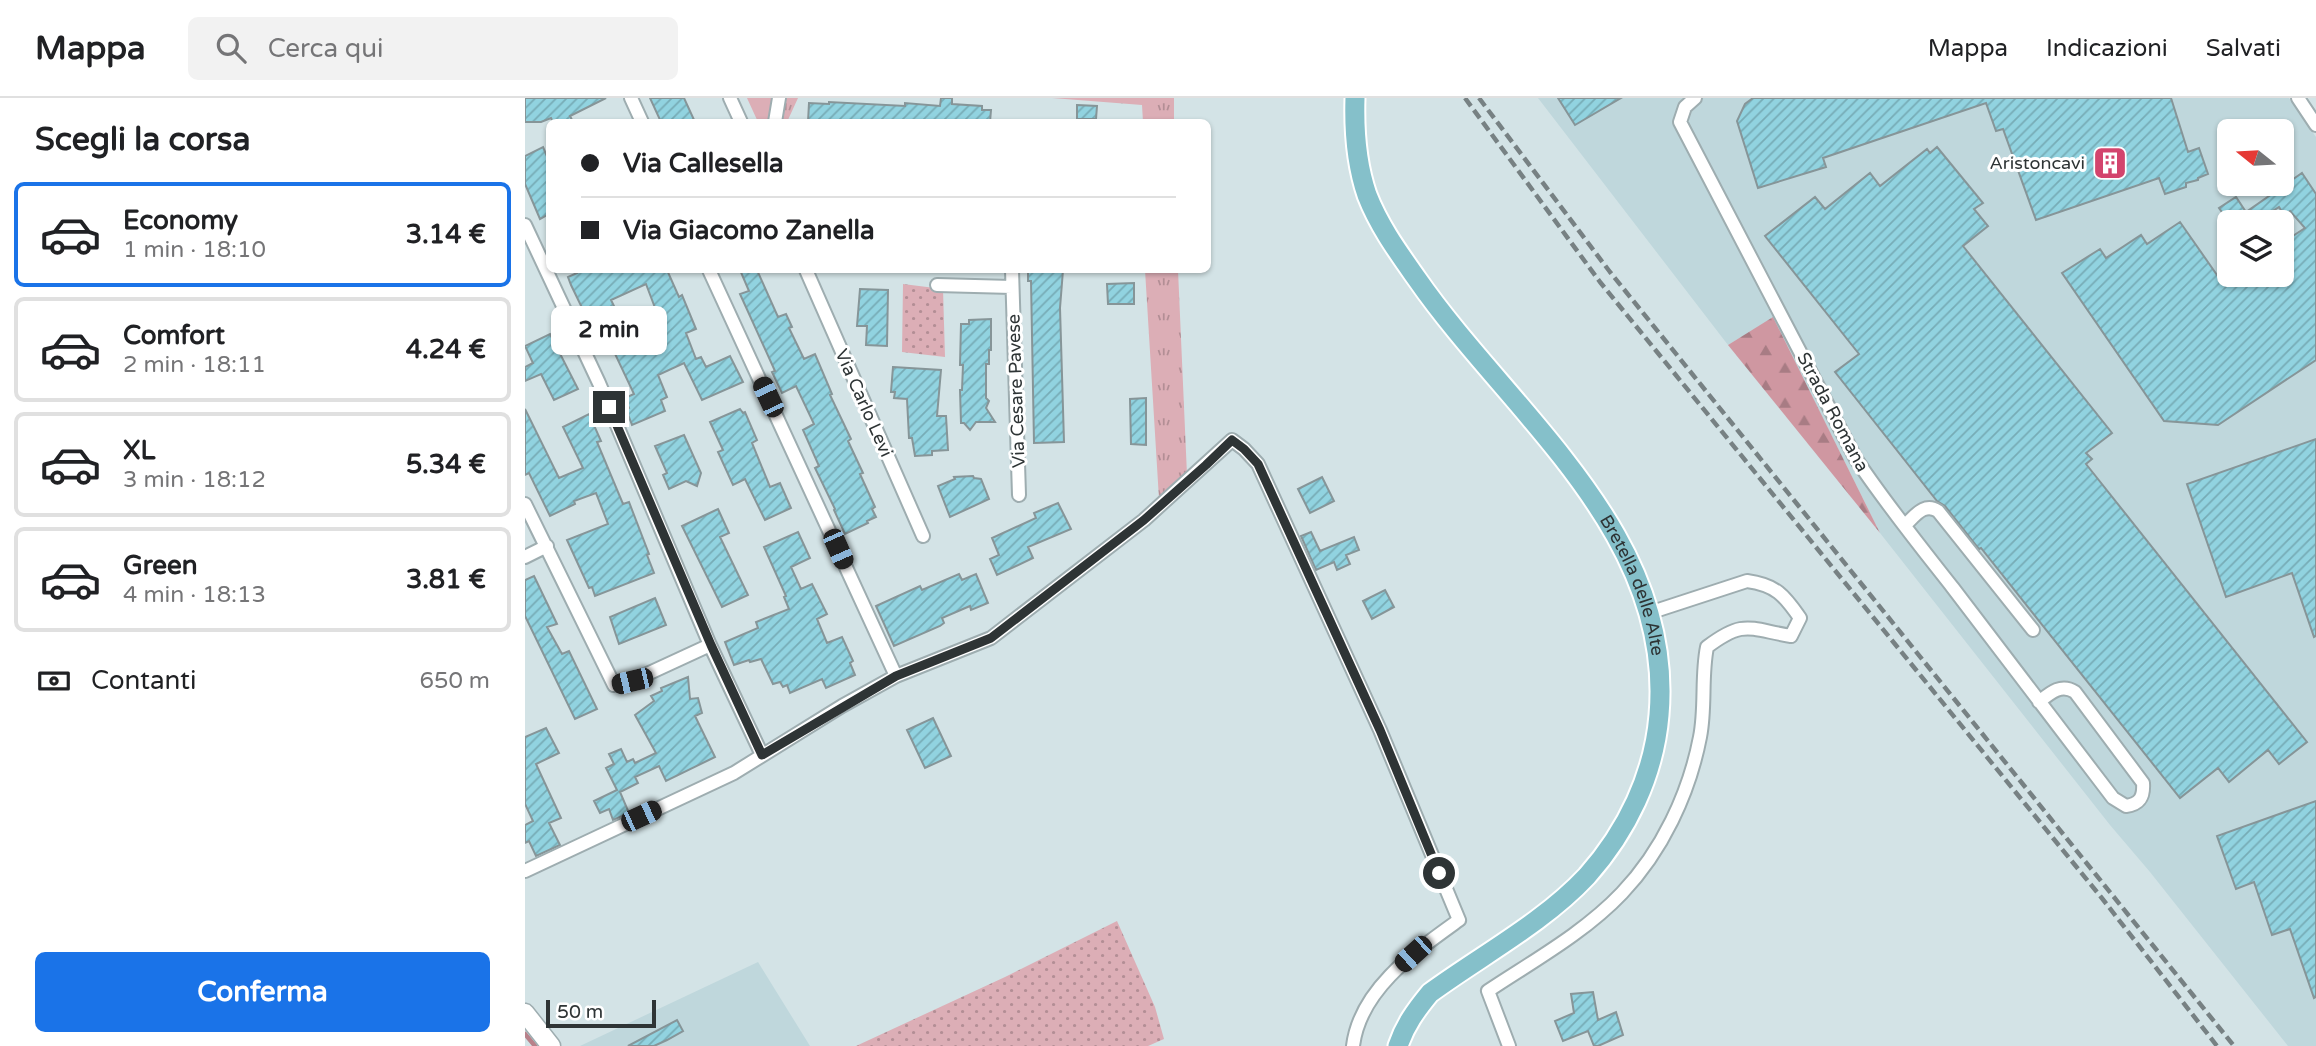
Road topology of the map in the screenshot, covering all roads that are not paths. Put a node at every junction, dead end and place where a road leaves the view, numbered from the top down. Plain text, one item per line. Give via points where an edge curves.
1 (631, 98) edge
2 (730, 98) edge
3 (779, 98) edge
4 (1355, 98) edge
5 (1695, 98) edge
6 (2298, 98) edge
7 (641, 119) edge
8 (740, 119) edge
9 (776, 119) edge
10 (2316, 125) edge
11 (525, 225) edge
12 (546, 270) edge
13 (547, 273) edge
14 (710, 273) edge
15 (807, 273) edge
16 (1011, 273) edge
17 (937, 285) dead end
18 (1012, 287) junction
19 (1019, 495) dead end
20 (525, 504) edge
21 (1905, 525) junction
22 (923, 536) dead end
23 (547, 546) junction
24 (525, 558) edge
25 (1649, 613) junction
26 (2033, 630) dead end
27 (711, 645) junction
28 (896, 676) junction
29 (2039, 702) junction
30 (762, 755) junction
31 (525, 871) edge
32 (525, 1013) edge
33 (551, 1046) edge
34 (1353, 1046) edge
35 (1398, 1046) edge
36 (1510, 1046) edge

1 - 7 street
2 - 8 street
3 - 9 street
4 - 25 main road, Bretella delle Alte via 1366,192 1376,216 1429,295 1579,477 1612,525
5 - 21 street, Strada Romana via 1685,107 1680,122 1856,459
6 - 10 street
11 - 12 street
13 - 27 street
14 - 28 street
15 - 22 street, Via Carlo Levi
16 - 18 street, Via Cesare Pavese
17 - 18 street
18 - 19 street, Via Cesare Pavese
20 - 23 street
21 - 26 street via 1923,508 1938,511
21 - 29 street, Strada Romana
23 - 24 street
23 - 27 street via 614,685
25 - 35 main road, Bretella delle Alte via 1658,664 1657,739 1624,827 1606,854 1563,900 1430,993 1414,1011
25 - 36 street via 1747,581 1764,583 1785,595 1800,618 1791,635 1746,627 1725,633 1707,647 1701,734 1674,817 1621,895 1549,952 1488,991
27 - 30 street
28 - 30 street
28 - 34 street via 991,638 1144,520 1232,440 1244,449 1258,464 1331,618 1459,920 1388,976 1369,1003
29 - 29 street, Strada Romana via 2113,798 2126,806 2141,800 2143,783 2075,692 2061,688
30 - 31 street via 734,773
32 - 33 main road

